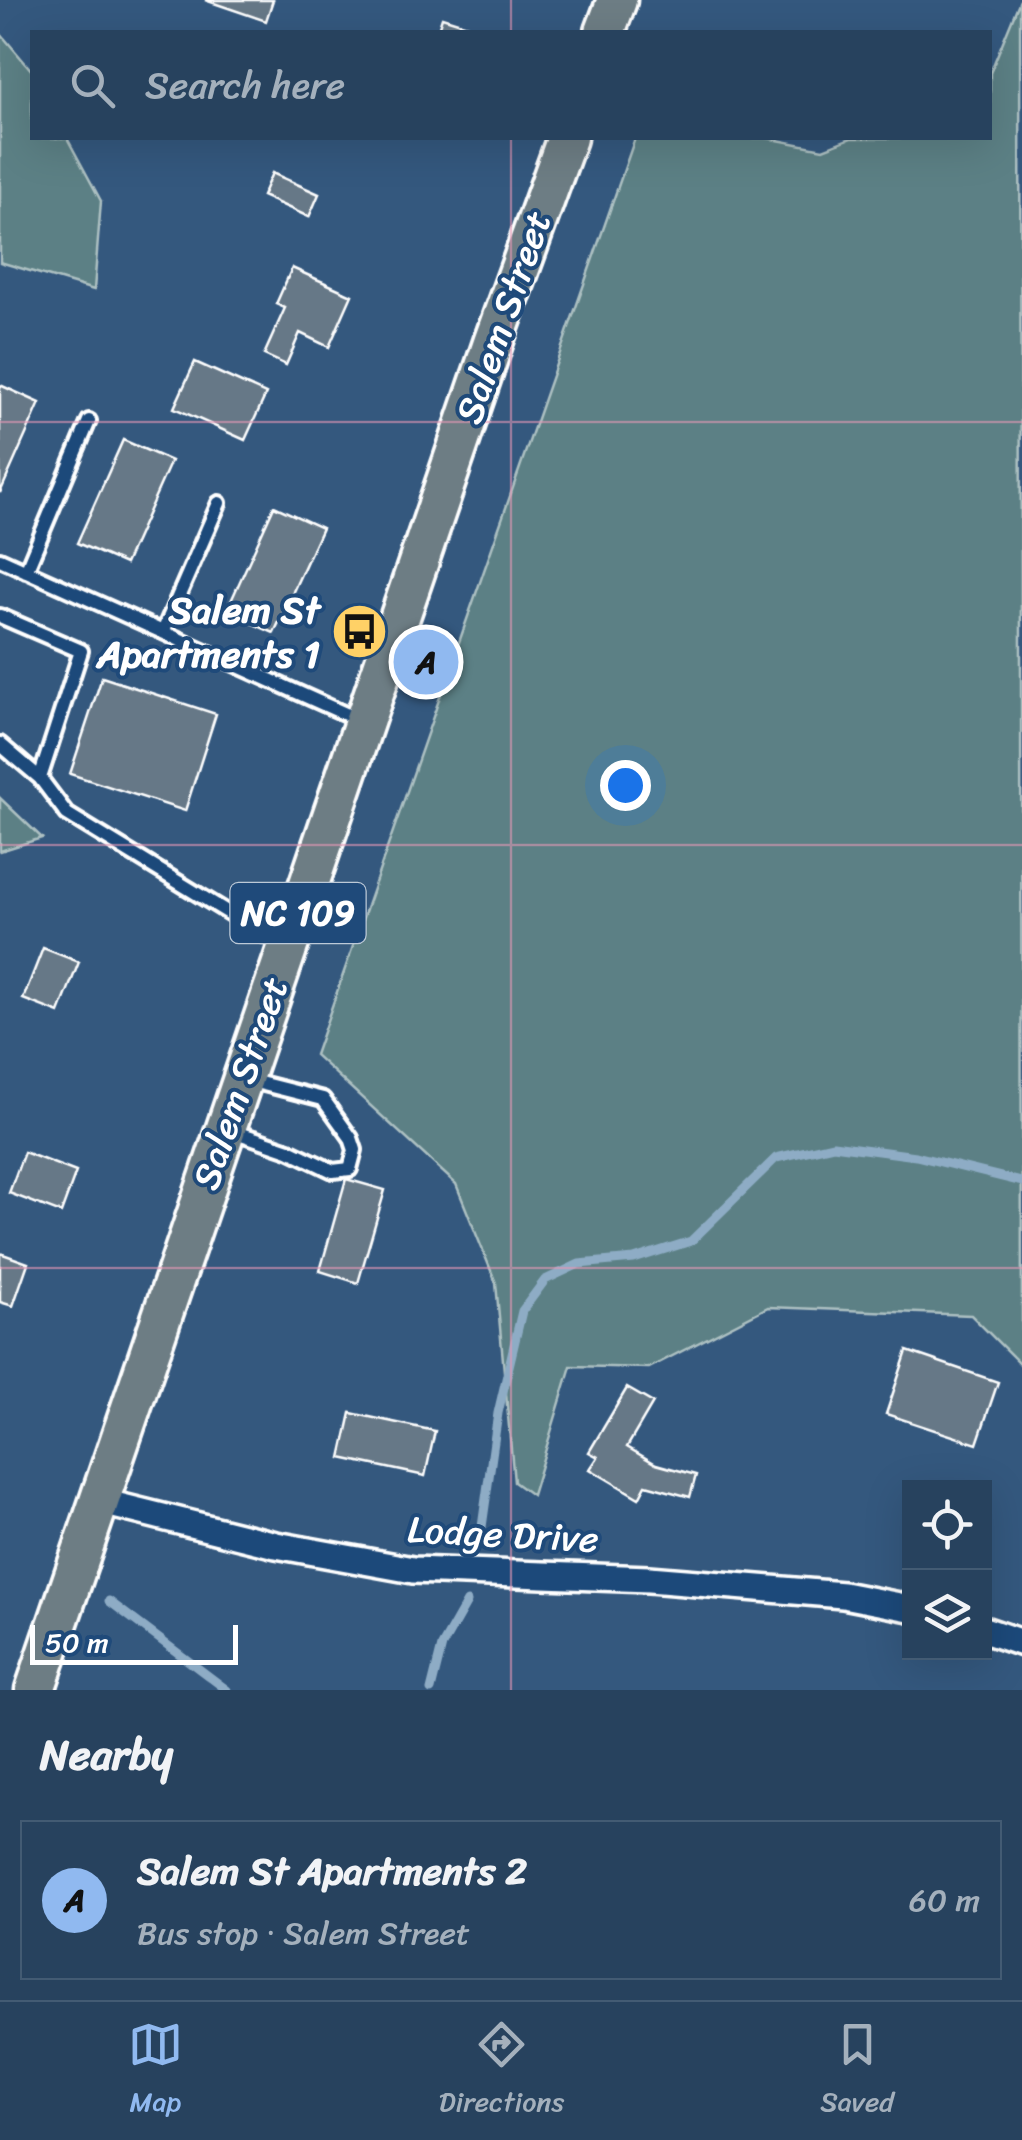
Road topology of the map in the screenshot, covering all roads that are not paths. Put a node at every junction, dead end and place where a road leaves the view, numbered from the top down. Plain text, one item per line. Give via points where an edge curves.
1 (617, 0) edge
2 (606, 30) edge
3 (565, 140) edge
4 (89, 421) dead end
5 (219, 503) dead end
6 (0, 559) edge
7 (26, 571) junction
8 (0, 616) edge
9 (163, 632) junction
10 (363, 722) junction
11 (0, 744) edge
12 (40, 778) junction
13 (286, 949) junction
14 (242, 1078) junction
15 (225, 1129) junction
16 (98, 1501) junction
17 (902, 1606) edge
18 (992, 1633) edge
19 (1022, 1643) edge
20 (35, 1690) edge

1 - 2 main road
3 - 10 main road, Salem Street / NC 109
4 - 7 lane
5 - 9 lane
6 - 7 lane
7 - 9 lane
8 - 12 lane via 81,651
9 - 10 lane
10 - 13 main road, Salem Street / NC 109
11 - 12 lane
12 - 13 lane via 66,814
13 - 14 main road, Salem Street / NC 109
14 - 15 main road, Salem Street / NC 109
14 - 15 lane via 323,1099 351,1138 350,1169 333,1172
15 - 16 main road, Salem Street / NC 109
16 - 17 street, Lodge Drive via 413,1570 649,1579 843,1594
16 - 20 main road, Salem Street / NC 109
18 - 19 street

